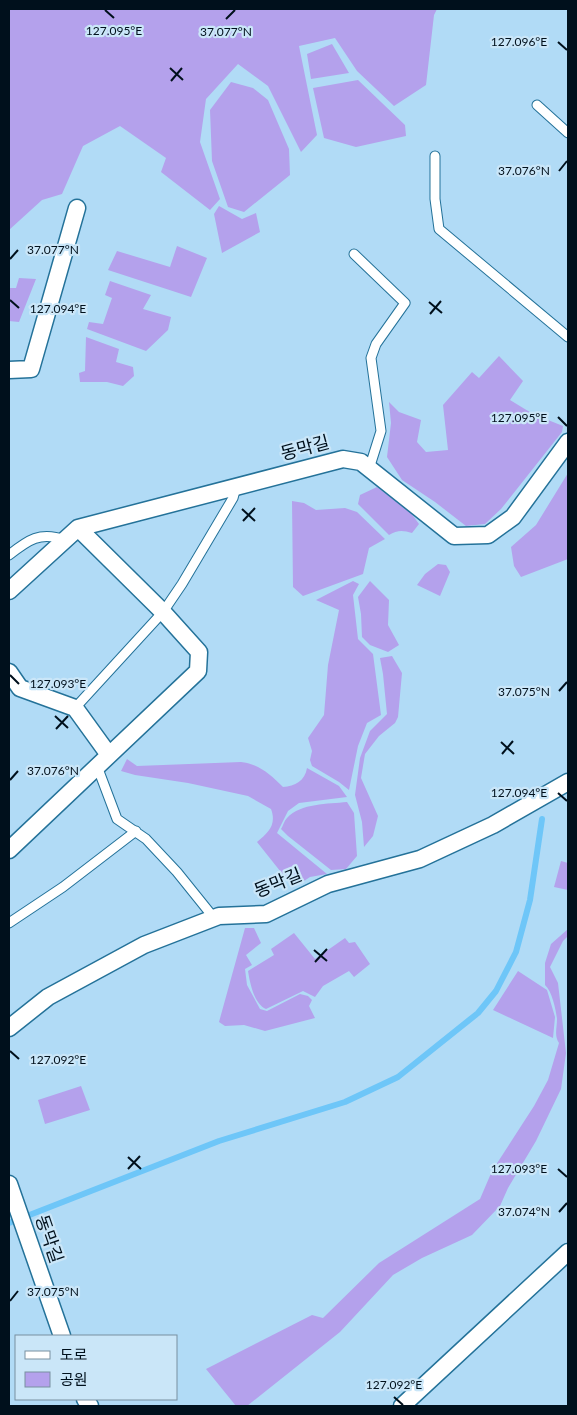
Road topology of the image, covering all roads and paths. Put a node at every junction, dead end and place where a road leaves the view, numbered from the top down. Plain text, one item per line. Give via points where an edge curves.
1 (537, 105) dead end
2 (568, 133) edge
3 (435, 156) dead end
4 (77, 208) dead end
5 (354, 254) dead end
6 (568, 337) edge
7 (9, 370) edge
8 (568, 442) edge
9 (369, 469) junction
10 (236, 487) junction
11 (78, 528) junction
12 (65, 540) junction
13 (9, 555) edge
14 (9, 591) edge
15 (163, 612) junction
16 (9, 672) edge
17 (75, 708) junction
18 (109, 755) junction
19 (97, 766) junction
20 (568, 782) edge
21 (136, 831) junction
22 (9, 850) edge
23 (214, 918) junction
24 (9, 923) edge
25 (9, 1028) edge
26 (9, 1184) edge
27 (568, 1252) edge
28 (62, 1335) edge
29 (402, 1406) edge

1 - 2 lane
3 - 6 lane via 434,199 439,229
4 - 7 street via 32,369
5 - 9 lane via 406,303 376,344 371,358 381,431
8 - 9 street, 동막길 via 513,517 488,535 454,536
9 - 10 street, 동막길 via 361,462 343,459
10 - 11 street, 동막길
10 - 15 lane via 233,498
11 - 12 street, 동막길
11 - 15 street
12 - 13 lane via 54,536 36,537
12 - 14 street, 동막길
15 - 17 lane
15 - 18 street via 199,652 198,671
16 - 17 street via 20,688
17 - 18 street
18 - 19 street
19 - 21 lane via 117,819
19 - 22 street
20 - 23 street, 동막길 via 493,825 420,859 328,884 266,914
21 - 23 lane via 177,872
21 - 24 lane via 63,887
23 - 25 street, 동막길 via 144,945 48,997
26 - 28 street, 동막길
27 - 29 street

